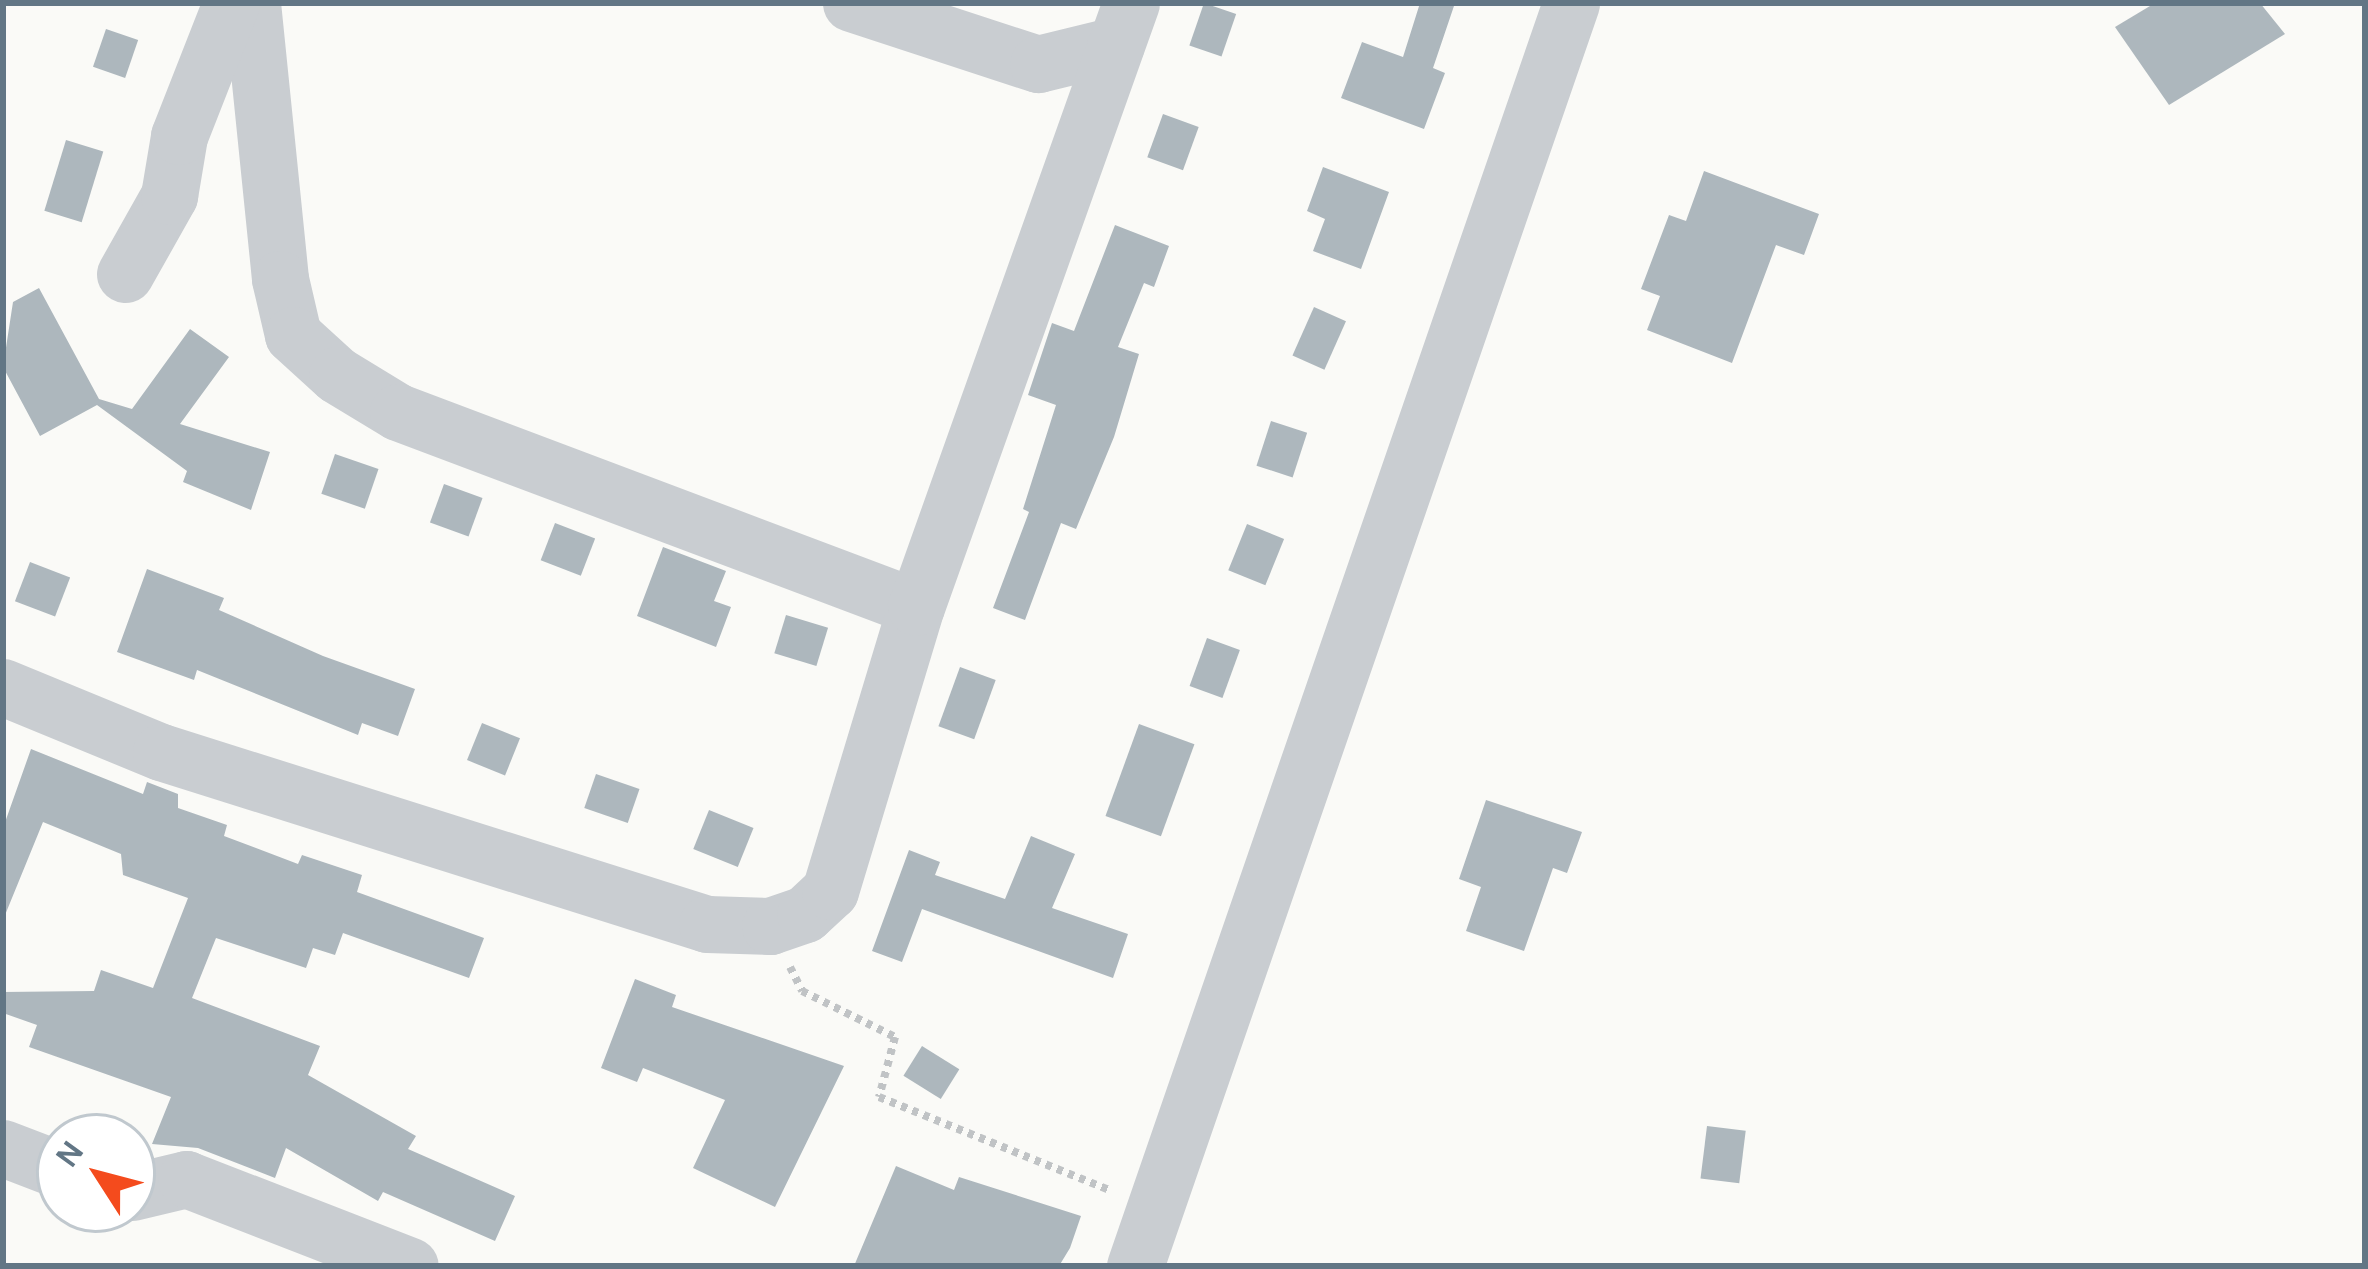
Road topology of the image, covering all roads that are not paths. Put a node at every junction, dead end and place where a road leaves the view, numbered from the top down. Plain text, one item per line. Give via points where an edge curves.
1 (231, 3) edge
2 (252, 3) edge
3 (850, 3) edge
4 (1571, 3) edge
5 (1124, 24) edge
6 (125, 274) dead end
7 (916, 607) junction
8 (3, 687) edge
9 (3, 1148) edge
10 (36, 1161) edge
11 (156, 1186) edge
12 (410, 1266) edge
13 (1135, 1266) edge

1 - 6 street via 179,136 169,196
2 - 7 street via 280,279 293,335 337,375 398,412
3 - 5 street via 1038,64
4 - 13 street
5 - 7 street
7 - 8 street via 830,891 805,914 770,926 707,924 161,752
9 - 10 street
11 - 12 street via 186,1179

